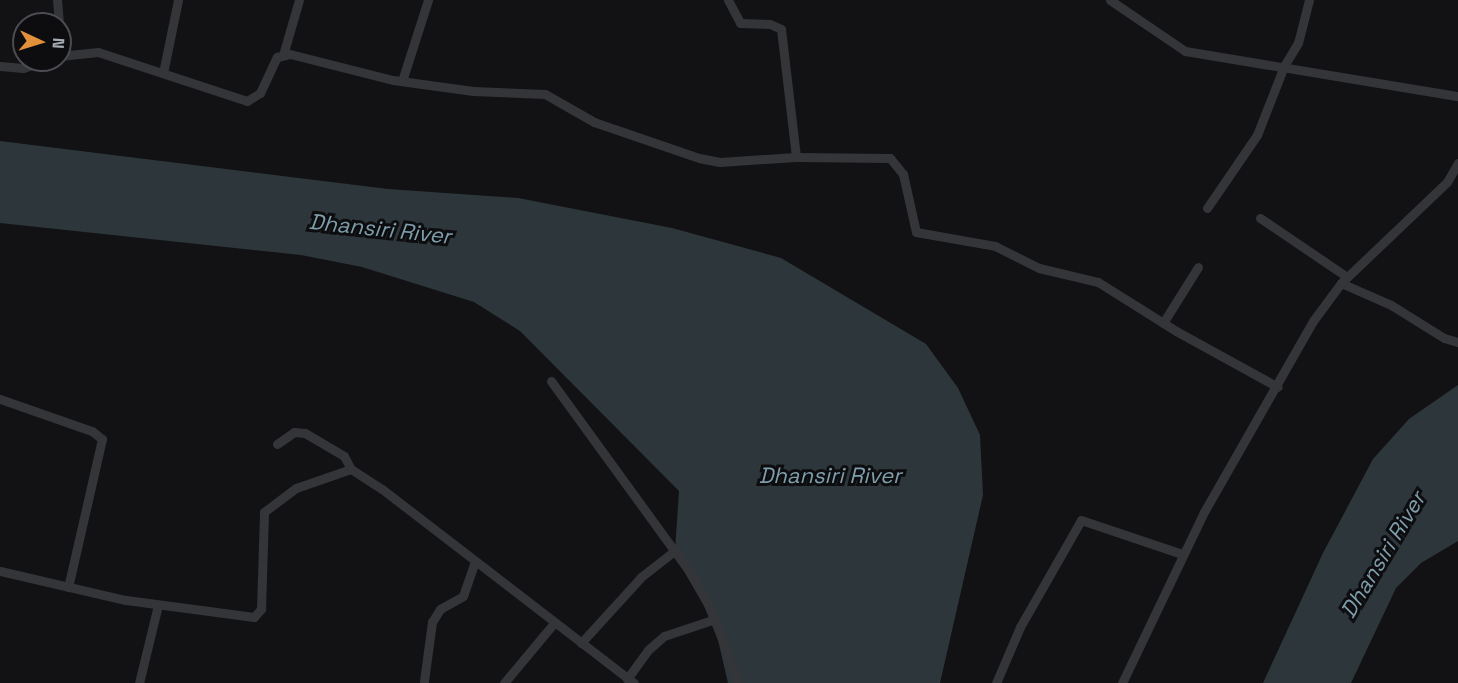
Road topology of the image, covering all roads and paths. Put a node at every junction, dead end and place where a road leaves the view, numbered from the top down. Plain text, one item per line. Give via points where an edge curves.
1 (178, 0) edge
2 (299, 0) edge
3 (428, 0) edge
4 (728, 0) edge
5 (1110, 0) edge
6 (1309, 0) edge
7 (72, 55) edge
8 (283, 55) junction
9 (1284, 66) junction
10 (163, 73) junction
11 (402, 81) junction
12 (1458, 96) edge
13 (796, 157) junction
14 (1458, 163) edge
15 (1207, 208) dead end
16 (1260, 218) dead end
17 (1198, 267) dead end
18 (1344, 280) junction
19 (1163, 323) junction
20 (1458, 342) edge
21 (551, 381) dead end
22 (1278, 387) junction
23 (0, 399) edge
24 (277, 444) dead end
25 (351, 469) junction
26 (673, 552) junction
27 (1182, 554) junction
28 (475, 562) junction
29 (1, 575) edge
30 (68, 587) junction
31 (158, 605) junction
32 (715, 619) junction
33 (554, 623) junction
34 (581, 643) junction
35 (424, 681) dead end
36 (630, 681) edge
37 (139, 683) edge
38 (504, 683) edge
39 (738, 683) edge
40 (996, 683) edge
41 (1122, 683) edge

1 - 10 street
2 - 8 street
3 - 11 street
4 - 13 street via 740,23 770,24 781,29
5 - 9 street via 1185,51
6 - 9 street via 1298,44
7 - 10 street via 98,52
8 - 10 street via 273,63 256,98 247,101
8 - 11 street
9 - 12 street
9 - 15 street via 1257,135
11 - 13 street via 473,91 545,94 594,122 699,158 720,162
13 - 19 street via 890,158 903,174 916,232 995,246 1040,268 1098,282
14 - 18 street via 1448,182
16 - 18 street
17 - 19 street
18 - 20 street via 1444,338
18 - 22 street via 1313,321
19 - 22 street
21 - 26 street
22 - 27 street
23 - 30 street via 92,431 102,440
24 - 25 street via 294,432 305,433 344,456
25 - 28 street
25 - 31 street via 296,488 264,512 258,614 248,617
26 - 32 street
26 - 34 street via 641,577
27 - 40 street via 1081,520 1020,627
27 - 41 street
28 - 33 street
28 - 35 street via 463,596 440,609 432,622
29 - 30 street
30 - 31 street
31 - 37 street
32 - 36 street via 664,636 648,650
32 - 39 street
33 - 34 street
33 - 38 street
34 - 36 street

